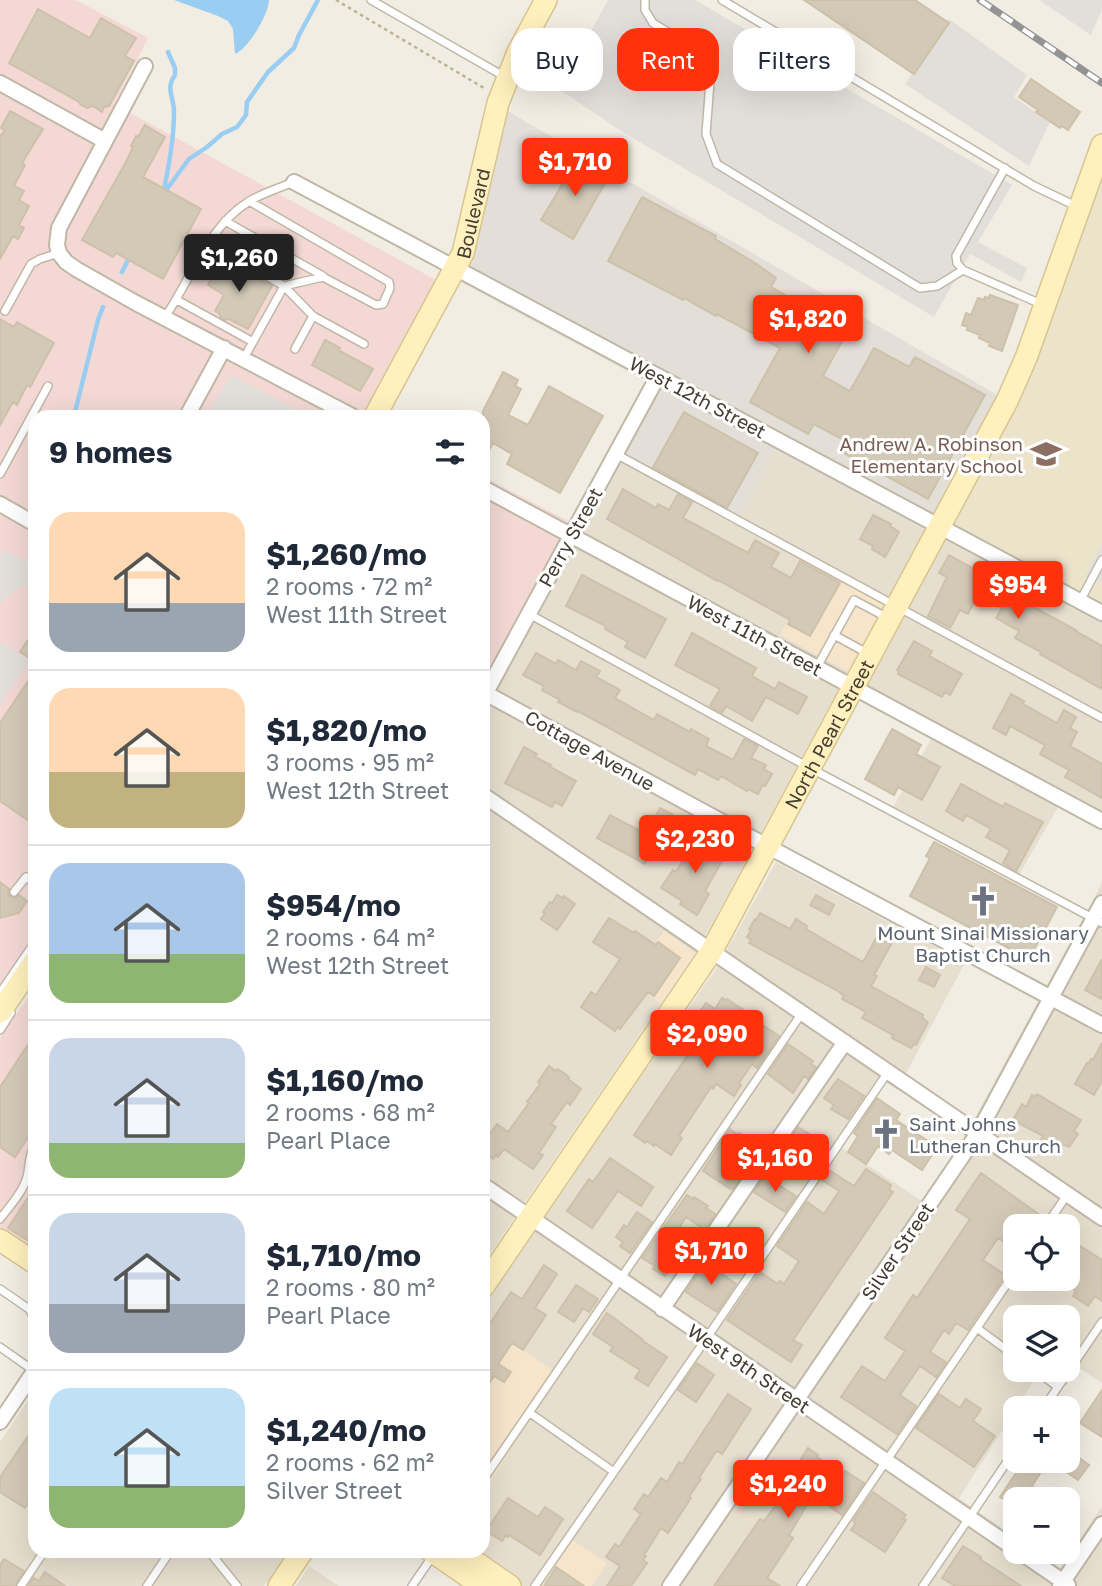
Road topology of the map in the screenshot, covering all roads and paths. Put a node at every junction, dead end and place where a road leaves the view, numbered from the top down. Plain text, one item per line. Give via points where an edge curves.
1 (336, 0) edge
2 (370, 0) edge
3 (546, 0) edge
4 (645, 0) edge
5 (722, 0) edge
6 (145, 66) dead end
7 (0, 83) edge
8 (504, 88) junction
9 (105, 141) junction
10 (1102, 145) edge
11 (1005, 168) junction
12 (294, 181) joint
13 (249, 201) junction
14 (1080, 208) junction
15 (225, 220) junction
16 (209, 243) junction
17 (59, 253) junction
18 (456, 267) junction
19 (963, 270) junction
20 (323, 277) junction
21 (284, 286) junction
22 (177, 300) junction
23 (1045, 306) junction
24 (5, 311) dead end
25 (313, 316) junction
26 (165, 317) junction
27 (253, 342) junction
28 (363, 344) dead end
29 (224, 348) junction
30 (295, 349) dead end
31 (244, 358) junction
32 (658, 376) junction
33 (48, 386) dead end
34 (35, 410) edge
35 (190, 410) edge
36 (341, 410) edge
37 (378, 410) edge
38 (28, 423) edge
39 (616, 454) junction
40 (0, 474) edge
41 (490, 492) edge
42 (0, 504) edge
43 (28, 520) edge
44 (939, 526) junction
45 (571, 536) junction
46 (1102, 560) edge
47 (1080, 602) junction
48 (893, 613) junction
49 (1102, 613) edge
50 (528, 614) junction
51 (834, 635) junction
52 (870, 655) junction
53 (816, 667) junction
54 (490, 684) edge
55 (853, 687) junction
56 (490, 698) edge
57 (1102, 718) edge
58 (810, 768) junction
59 (490, 800) edge
60 (1102, 821) edge
61 (767, 847) junction
62 (28, 879) edge
63 (14, 892) dead end
64 (1102, 903) edge
65 (1098, 920) edge
66 (28, 952) edge
67 (711, 952) junction
68 (28, 973) edge
69 (0, 993) edge
70 (1051, 998) junction
71 (8, 1009) edge
72 (803, 1013) junction
73 (1102, 1025) edge
74 (0, 1030) edge
75 (845, 1042) junction
76 (888, 1072) junction
77 (978, 1133) junction
78 (28, 1176) edge
79 (490, 1190) edge
80 (1067, 1194) junction
81 (1054, 1214) edge
82 (530, 1218) junction
83 (1102, 1218) edge
84 (0, 1219) edge
85 (0, 1240) edge
86 (0, 1257) edge
87 (28, 1258) edge
88 (28, 1275) edge
89 (490, 1277) edge
90 (621, 1280) junction
91 (0, 1289) edge
92 (1003, 1290) edge
93 (28, 1308) edge
94 (663, 1309) junction
95 (1102, 1322) edge
96 (977, 1328) junction
97 (706, 1339) junction
98 (0, 1347) edge
99 (1003, 1347) edge
100 (28, 1366) edge
101 (28, 1381) edge
102 (1051, 1382) edge
103 (1058, 1387) junction
104 (1052, 1396) edge
105 (796, 1400) junction
106 (530, 1413) junction
107 (0, 1422) edge
108 (887, 1462) junction
109 (1003, 1468) edge
110 (490, 1470) edge
111 (614, 1472) junction
112 (969, 1518) junction
113 (1102, 1524) edge
114 (1003, 1541) edge
115 (40, 1558) edge
116 (166, 1558) edge
117 (214, 1558) edge
118 (298, 1558) edge
119 (428, 1558) edge
120 (441, 1558) edge
121 (470, 1558) edge
122 (1036, 1564) edge
123 (1064, 1584) edge
124 (21, 1586) edge
125 (147, 1586) edge
126 (237, 1586) edge
127 (279, 1586) edge
128 (412, 1586) edge
129 (482, 1586) edge
130 (510, 1586) edge
131 (535, 1586) edge
132 (670, 1586) edge
133 (801, 1586) edge
134 (923, 1586) edge

1 - 8 path
2 - 8 lane
3 - 8 street, Boulevard
4 - 19 lane via 653,23 702,53 711,68 706,134 717,164 920,288 937,286
5 - 11 lane
6 - 9 street
7 - 9 street
8 - 18 street, Boulevard
9 - 17 street via 59,228
10 - 14 street, North Pearl Street
11 - 14 lane
11 - 19 lane via 956,256
12 - 13 lane
12 - 18 street, West 12th Street
13 - 15 lane
13 - 20 lane via 389,282 390,288 383,304 376,305
14 - 23 street, North Pearl Street
15 - 16 lane
15 - 20 lane
16 - 21 lane
16 - 22 lane
17 - 24 lane via 31,264
17 - 26 street via 76,269
18 - 32 street, West 12th Street
18 - 37 street, Boulevard
19 - 23 lane
20 - 21 lane
21 - 25 lane
21 - 27 lane
22 - 26 lane
22 - 27 lane
23 - 44 street, North Pearl Street via 1007,401
25 - 28 lane
25 - 30 lane
26 - 29 street
27 - 31 lane
29 - 31 street
29 - 35 street
31 - 36 street
32 - 39 street, Perry Street
32 - 44 street, West 12th Street
33 - 34 lane
38 - 40 lane
39 - 45 street, Perry Street
39 - 48 lane
41 - 45 street, West 11th Street
42 - 43 street
44 - 47 street, West 12th Street
44 - 48 street, North Pearl Street
45 - 50 street, Perry Street
45 - 53 street, West 11th Street
46 - 47 lane
47 - 49 street, West 12th Street
48 - 51 lane via 854,600
48 - 52 street, North Pearl Street
48 - 57 lane
50 - 54 street, Perry Street
50 - 58 lane
51 - 52 lane
51 - 53 lane
52 - 55 street, North Pearl Street
53 - 55 street, West 11th Street
55 - 58 street, North Pearl Street
55 - 60 street, West 11th Street
56 - 61 street, Cottage Avenue
58 - 61 street, North Pearl Street
58 - 65 lane
59 - 67 street
61 - 67 street, North Pearl Street
61 - 70 street, Cottage Avenue
62 - 63 lane
64 - 65 street, Silver Street
65 - 70 street, Silver Street
66 - 69 lane
67 - 72 street
67 - 82 street, North Pearl Street
68 - 71 street
70 - 73 street, Cottage Avenue
70 - 77 street, Silver Street
71 - 74 lane
72 - 75 street
72 - 90 lane
75 - 76 street
75 - 94 street
76 - 77 street
76 - 97 lane
77 - 80 street
77 - 105 street, Silver Street
78 - 84 lane
79 - 82 street, West 9th Street
80 - 81 lane
80 - 83 street
82 - 89 street, North Pearl Street
82 - 90 street, West 9th Street
85 - 87 street
86 - 88 street
90 - 94 street, West 9th Street
90 - 106 lane
91 - 93 lane
92 - 96 lane
94 - 97 street, West 9th Street
95 - 103 lane
96 - 99 lane
96 - 108 lane
97 - 105 street, West 9th Street
97 - 111 lane
98 - 100 lane
101 - 107 street
102 - 103 lane
103 - 104 lane
105 - 108 street, West 9th Street
105 - 132 street, Silver Street
106 - 110 lane
106 - 111 lane
108 - 112 street, West 9th Street
108 - 133 lane
109 - 112 lane
111 - 131 lane
112 - 114 street, West 9th Street
112 - 134 lane
113 - 123 street
115 - 124 lane
116 - 125 lane
117 - 126 lane
118 - 127 street
119 - 128 lane
120 - 129 street
121 - 130 street
122 - 123 street

